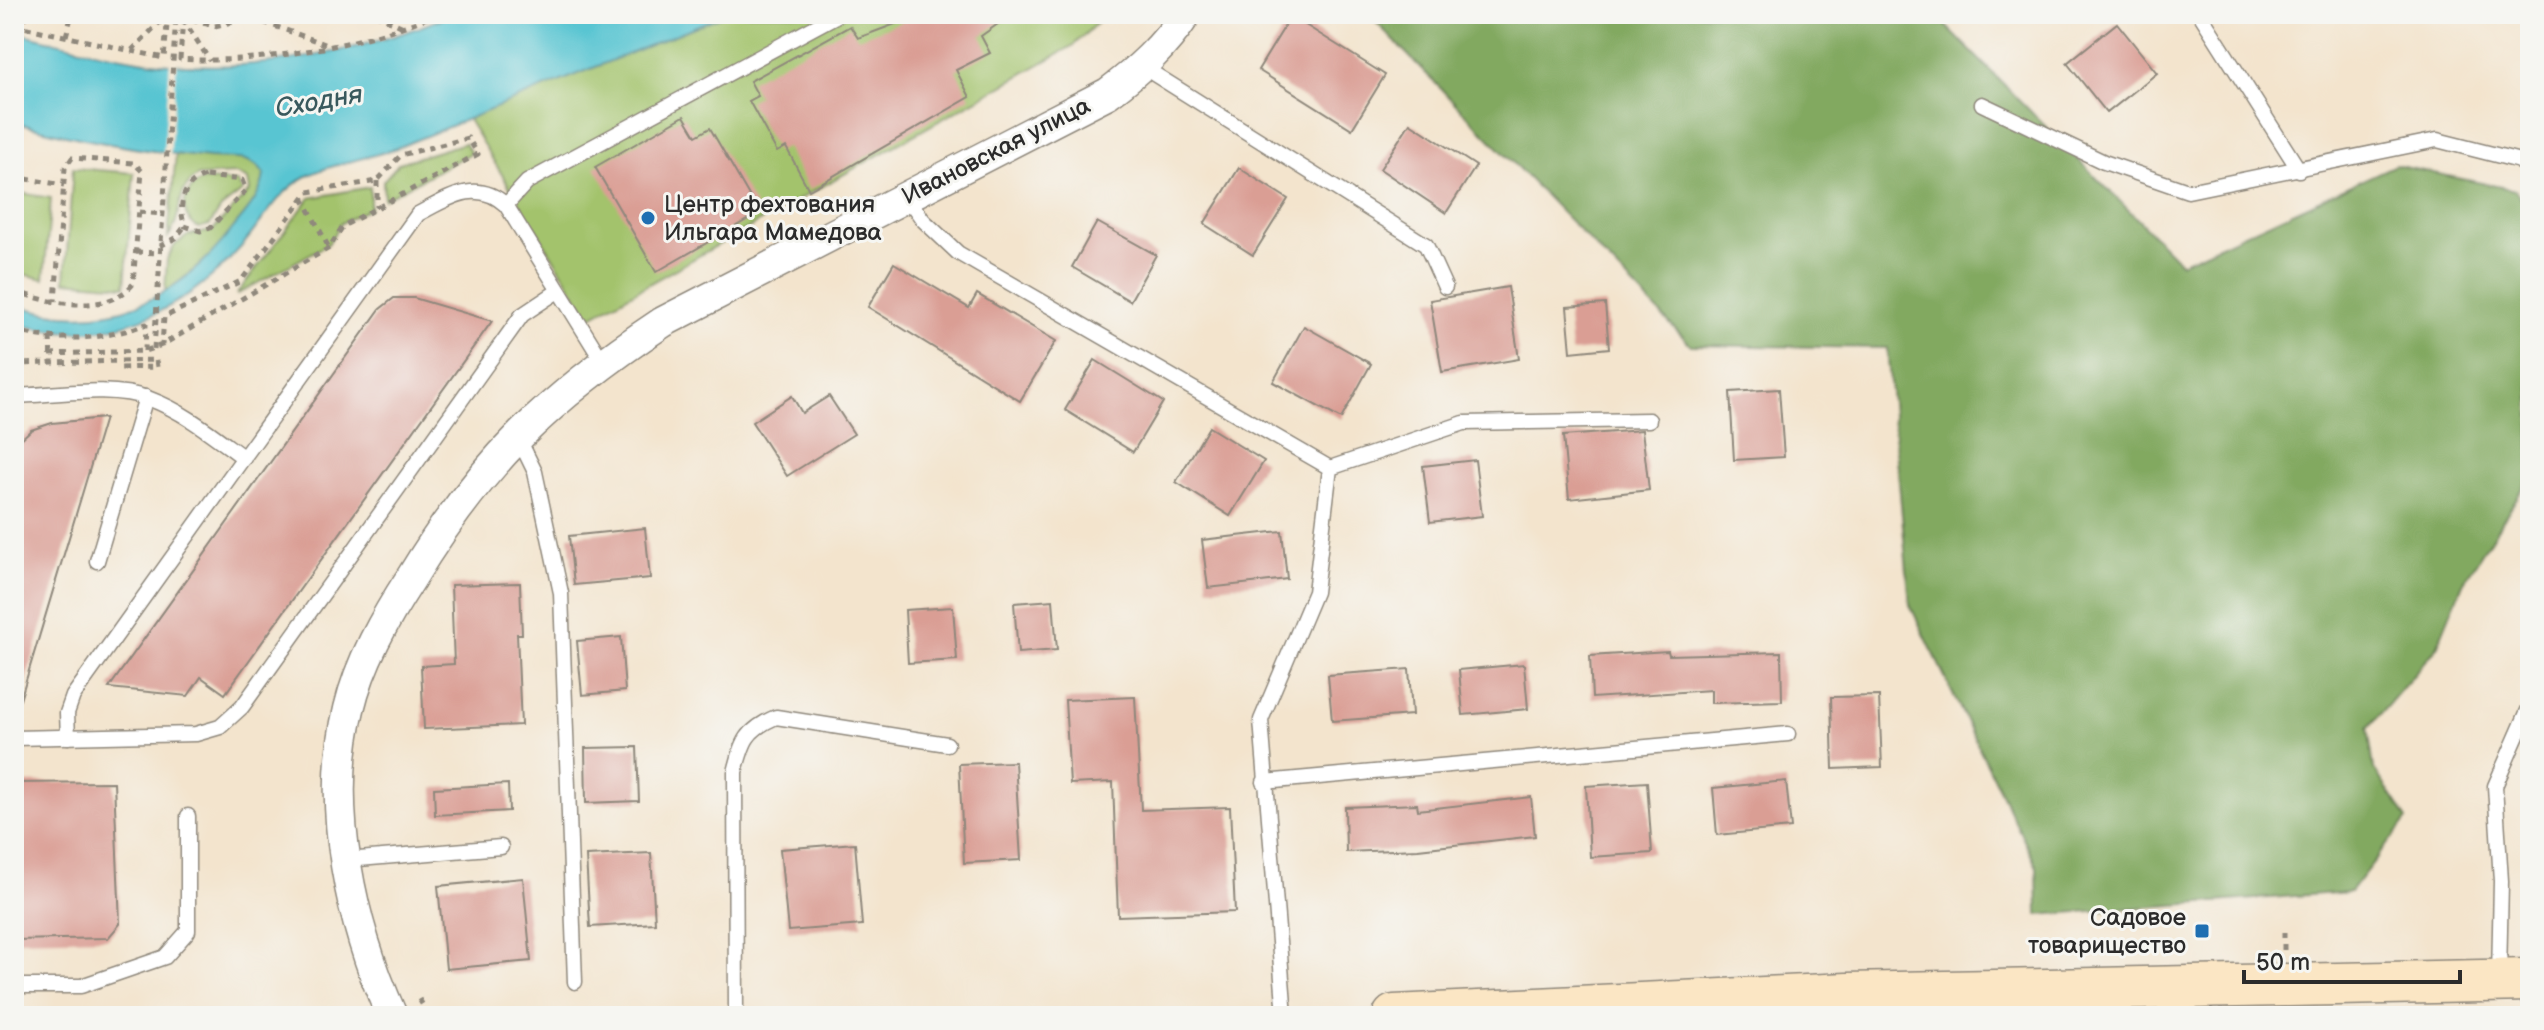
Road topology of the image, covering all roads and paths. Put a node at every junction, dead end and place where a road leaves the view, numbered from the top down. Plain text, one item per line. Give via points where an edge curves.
1 (25, 14) edge
2 (72, 14) edge
3 (168, 14) edge
4 (265, 14) edge
5 (375, 14) edge
6 (436, 14) edge
7 (839, 14) edge
8 (1186, 14) edge
9 (2200, 14) edge
10 (179, 17) junction
11 (251, 17) junction
12 (14, 25) edge
13 (26, 27) junction
14 (403, 27) junction
15 (66, 36) junction
16 (327, 45) junction
17 (131, 50) junction
18 (211, 61) junction
19 (1143, 67) junction
20 (1982, 104) dead end
21 (2299, 170) junction
22 (2530, 171) edge
23 (14, 177) edge
24 (377, 181) junction
25 (64, 185) junction
26 (907, 197) junction
27 (303, 198) junction
28 (506, 205) junction
29 (377, 208) junction
30 (139, 212) junction
31 (162, 214) junction
32 (185, 226) junction
33 (160, 246) junction
34 (329, 248) junction
35 (136, 252) junction
36 (160, 253) junction
37 (1445, 287) dead end
38 (14, 291) edge
39 (558, 291) junction
40 (55, 301) junction
41 (14, 330) edge
42 (50, 337) junction
43 (162, 345) junction
44 (154, 349) junction
45 (145, 351) junction
46 (50, 354) junction
47 (603, 362) junction
48 (51, 363) junction
49 (14, 364) edge
50 (43, 395) junction
51 (14, 396) edge
52 (146, 397) junction
53 (1649, 420) dead end
54 (517, 435) junction
55 (244, 458) junction
56 (1330, 468) junction
57 (97, 561) dead end
58 (2530, 706) edge
59 (1788, 734) dead end
60 (68, 737) junction
61 (14, 738) edge
62 (947, 744) dead end
63 (1264, 782) junction
64 (188, 816) dead end
65 (501, 847) dead end
66 (347, 860) junction
67 (2284, 932) dead end
68 (2284, 956) dead end
69 (2515, 981) edge
70 (575, 982) dead end
71 (14, 986) edge
72 (392, 1016) edge
73 (736, 1016) edge
74 (1285, 1016) edge
75 (1394, 1016) edge

1 - 13 path
2 - 15 path
3 - 10 path
3 - 17 path
3 - 17 path via 164,58
4 - 11 path
5 - 14 path
6 - 14 path
7 - 28 lane via 527,182
8 - 19 street, Ивановская улица
9 - 21 lane
10 - 11 path via 215,26
10 - 18 path
10 - 18 path via 180,59
10 - 31 path
11 - 16 path
12 - 13 path
13 - 15 path
14 - 16 path
15 - 17 path
16 - 18 path via 276,57
19 - 26 street, Ивановская улица via 1108,93
19 - 37 lane via 1426,245
20 - 21 lane via 2104,162 2188,191
21 - 22 lane via 2437,140 2520,161
23 - 25 path
24 - 27 path via 308,192
24 - 29 path
24 - 29 path via 401,155 468,138 478,154
25 - 30 path via 72,158 134,163 142,171
25 - 40 path
26 - 47 street, Ивановская улица via 663,322
26 - 56 lane via 958,253
27 - 34 path
27 - 43 path via 241,281 164,317
28 - 39 lane
28 - 55 lane via 480,190 460,192 418,214
29 - 34 path via 343,226
30 - 31 path
30 - 35 path
31 - 33 path
32 - 32 path via 182,200 197,179 245,182 244,194 210,228
32 - 33 path
33 - 36 path
34 - 43 path
35 - 36 path
35 - 40 path via 133,284 125,294 108,301
36 - 44 path
38 - 40 path
39 - 47 lane
39 - 60 lane via 522,315 242,707 220,727 196,734
41 - 42 path
42 - 45 path via 128,331 146,324
42 - 46 path
43 - 44 path
44 - 45 path
45 - 46 path
46 - 48 path
47 - 54 street, Ивановская улица
48 - 49 path
48 - 50 path via 156,360 157,367 42,370
50 - 51 lane
50 - 52 lane via 111,392
52 - 55 lane via 179,412
52 - 57 lane
53 - 56 lane via 1464,423
54 - 66 street, Ивановская улица via 441,528 362,668 342,753 340,809
54 - 70 lane via 535,472 561,593
55 - 60 lane via 73,696
56 - 63 lane via 1315,592 1261,720
58 - 69 lane via 2495,786
59 - 63 lane
60 - 61 lane
62 - 73 lane via 776,717 753,727 735,772
63 - 74 lane
64 - 71 lane via 188,931 165,957 81,986
65 - 66 lane
66 - 72 street, Ивановская улица via 368,953
67 - 68 path
69 - 75 main road

